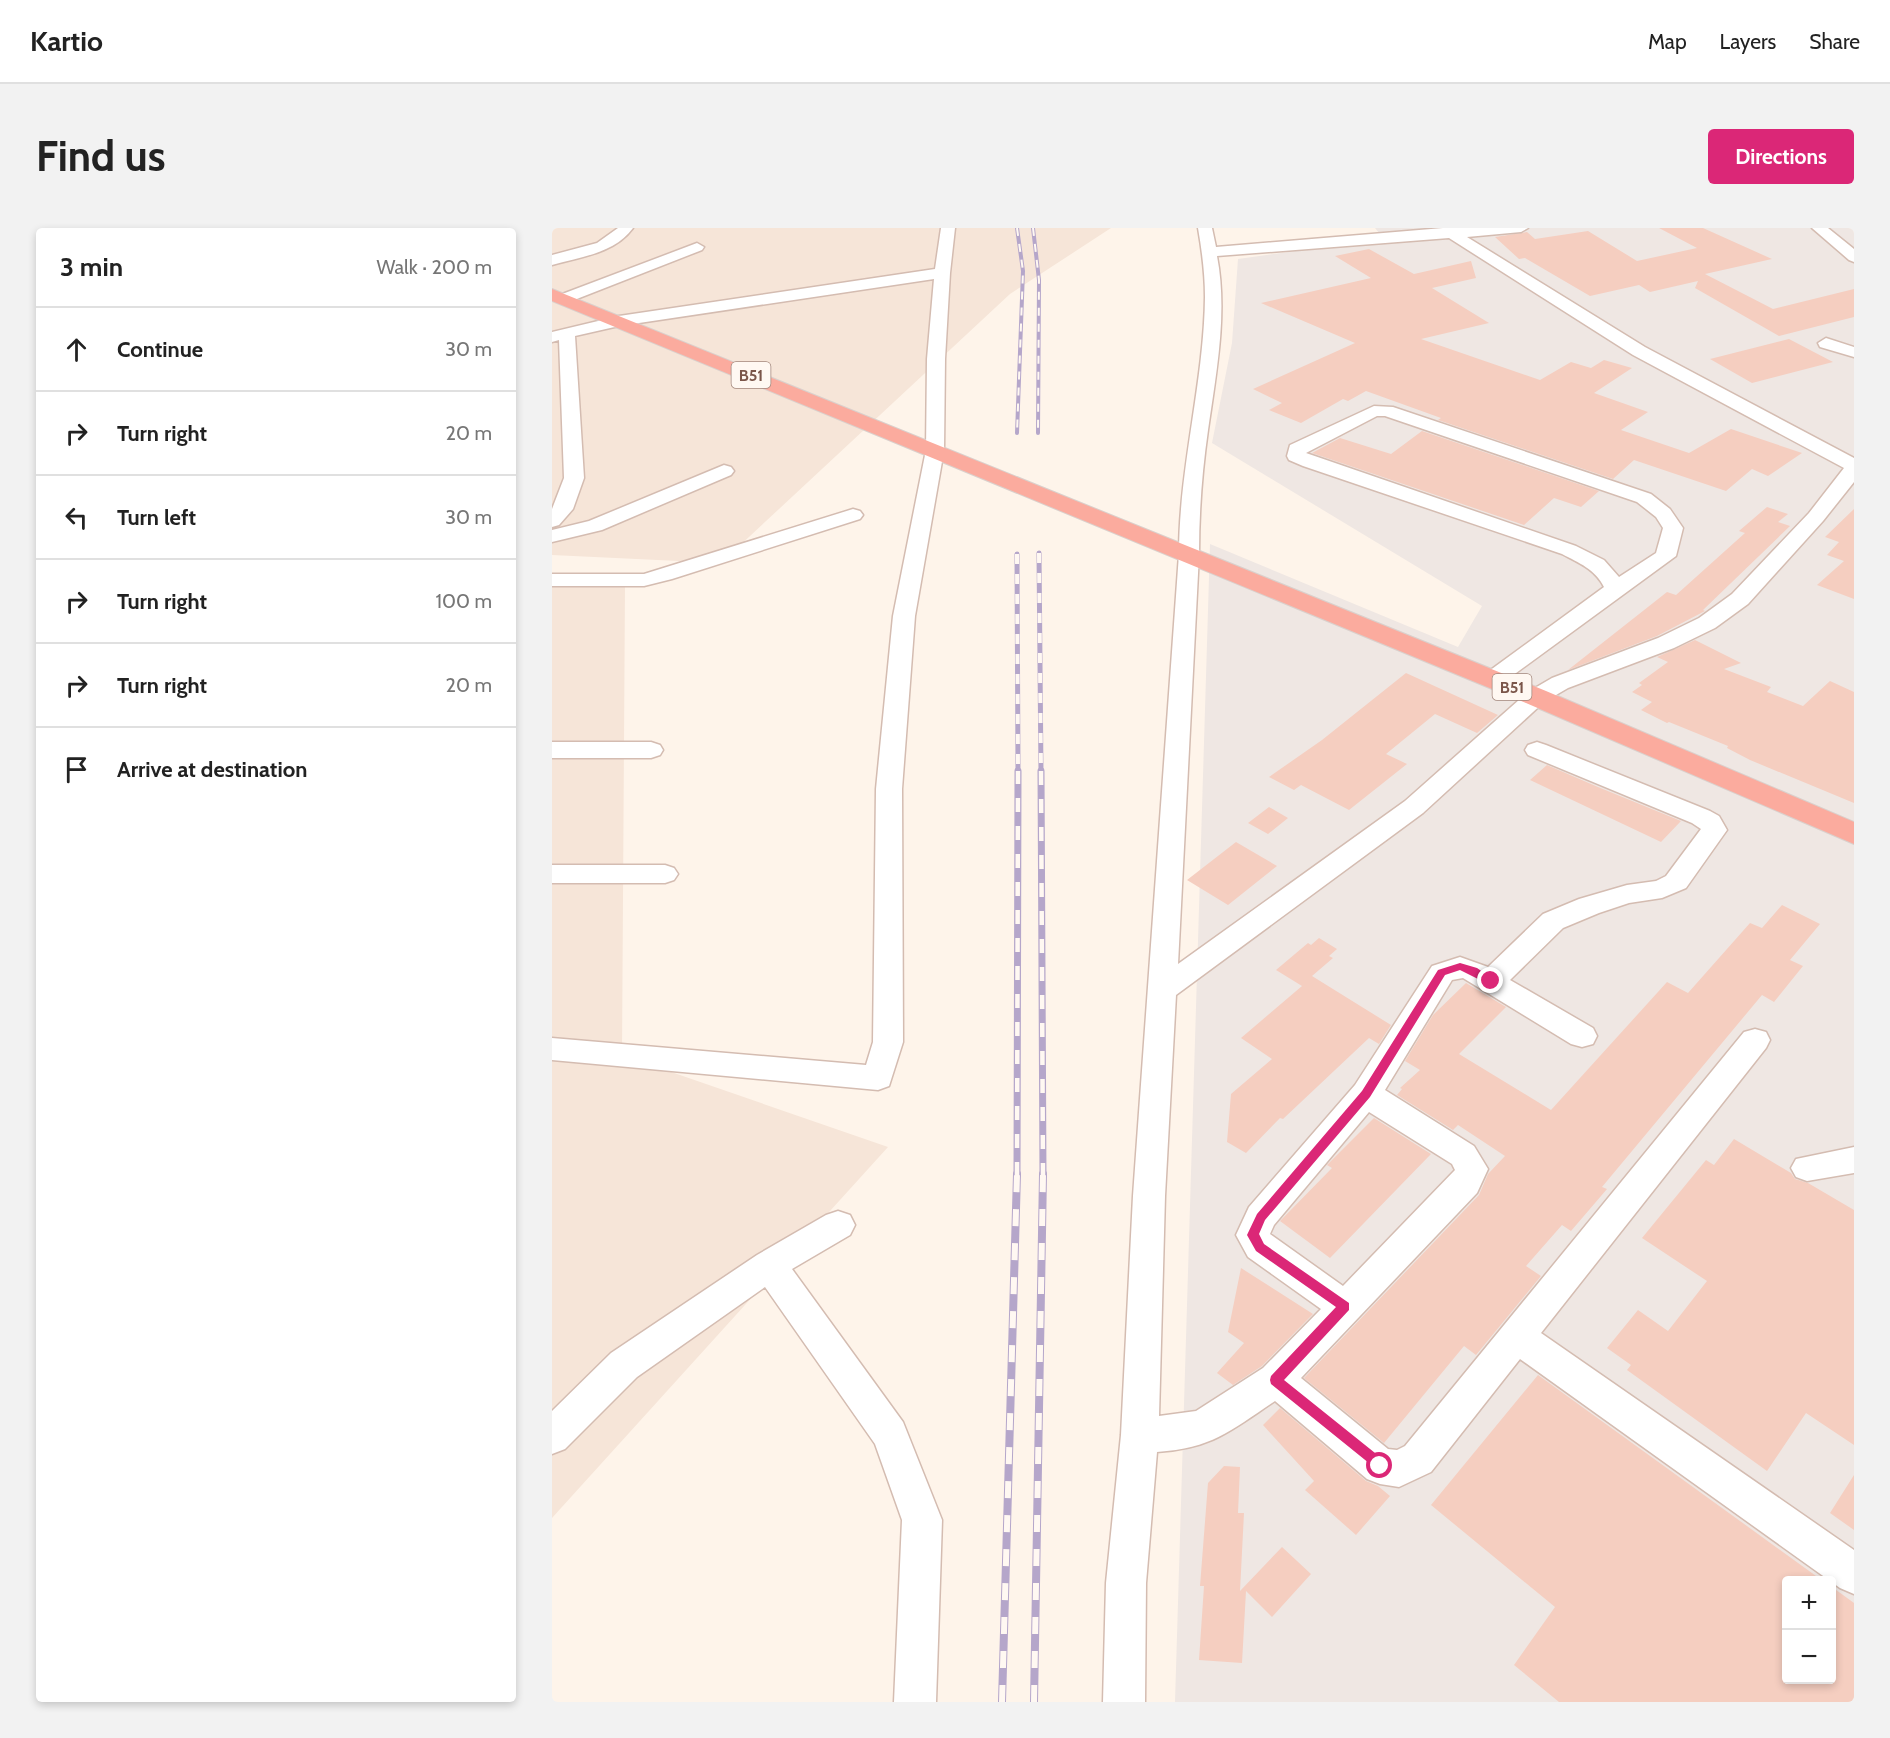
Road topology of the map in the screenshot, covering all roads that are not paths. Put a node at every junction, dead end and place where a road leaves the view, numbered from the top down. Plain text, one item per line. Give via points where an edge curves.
1 (626, 228) edge
2 (948, 228) edge
3 (1205, 228) edge
4 (1371, 228) edge
5 (1521, 228) edge
6 (1819, 228) edge
7 (1451, 231) edge
8 (1383, 239) junction
9 (697, 247) dead end
10 (1211, 252) junction
11 (1854, 256) edge
12 (552, 260) edge
13 (656, 263) junction
14 (678, 271) dead end
15 (942, 273) junction
16 (620, 277) junction
17 (646, 286) dead end
18 (558, 297) edge
19 (618, 321) junction
20 (560, 335) edge
21 (1826, 343) dead end
22 (1854, 352) edge
23 (935, 450) junction
24 (724, 471) dead end
25 (1852, 474) edge
26 (853, 515) dead end
27 (552, 521) edge
28 (552, 536) edge
29 (1189, 554) junction
30 (552, 580) edge
31 (1615, 589) junction
32 (1493, 679) junction
33 (1536, 697) junction
34 (552, 750) edge
35 (651, 750) dead end
36 (1537, 750) dead end
37 (1854, 834) edge
38 (552, 874) edge
39 (665, 874) dead end
40 (1491, 981) junction
41 (1162, 990) junction
42 (1582, 1036) dead end
43 (1755, 1040) dead end
44 (552, 1049) edge
45 (1366, 1094) junction
46 (1854, 1160) edge
47 (1807, 1168) dead end
48 (838, 1225) dead end
49 (769, 1265) junction
50 (1345, 1307) junction
51 (1516, 1336) junction
52 (1276, 1380) junction
53 (1140, 1435) junction
54 (552, 1436) edge
55 (1854, 1574) edge
56 (915, 1702) edge
57 (1124, 1702) edge

1 - 12 street via 621,236 606,243
2 - 15 street
3 - 10 street
4 - 8 street
5 - 7 street
6 - 11 street
7 - 8 street
7 - 25 street via 1638,351
8 - 10 street
9 - 13 street
10 - 29 street via 1212,348 1190,499
13 - 14 street
13 - 16 street
15 - 19 street
15 - 23 street
16 - 17 street
16 - 18 street
18 - 19 highway, B51
19 - 20 street
19 - 23 highway, B51
20 - 27 street via 574,478 563,509
21 - 22 street
23 - 29 highway, B51
23 - 44 street via 904,616 889,789 888,1042 878,1078
24 - 28 street via 595,526
25 - 33 street via 1740,599 1707,623 1666,643 1560,683
26 - 30 street via 644,580
29 - 32 highway, B51
29 - 41 street
31 - 31 street via 1608,574 1594,562 1569,550 1311,462 1296,456 1297,449 1374,411 1387,411 1644,498 1663,513 1673,528 1666,556
31 - 32 street
32 - 33 highway, B51
33 - 37 highway, B51
33 - 41 street via 1414,807
34 - 35 street
36 - 40 street via 1701,817 1714,830 1676,882 1662,889 1627,894 1589,906 1554,921
38 - 39 street
40 - 42 street
40 - 45 street via 1460,967 1442,973
41 - 53 street
43 - 51 street
45 - 50 street via 1261,1217 1253,1235 1260,1247
45 - 50 street via 1463,1155 1472,1169 1465,1183
46 - 47 street
48 - 49 street
49 - 54 street via 624,1365
49 - 56 street via 890,1434 922,1520
50 - 52 street
51 - 52 street via 1418,1459 1399,1469 1380,1466
51 - 55 street
52 - 53 street via 1206,1426 1186,1432
53 - 57 street via 1126,1583

